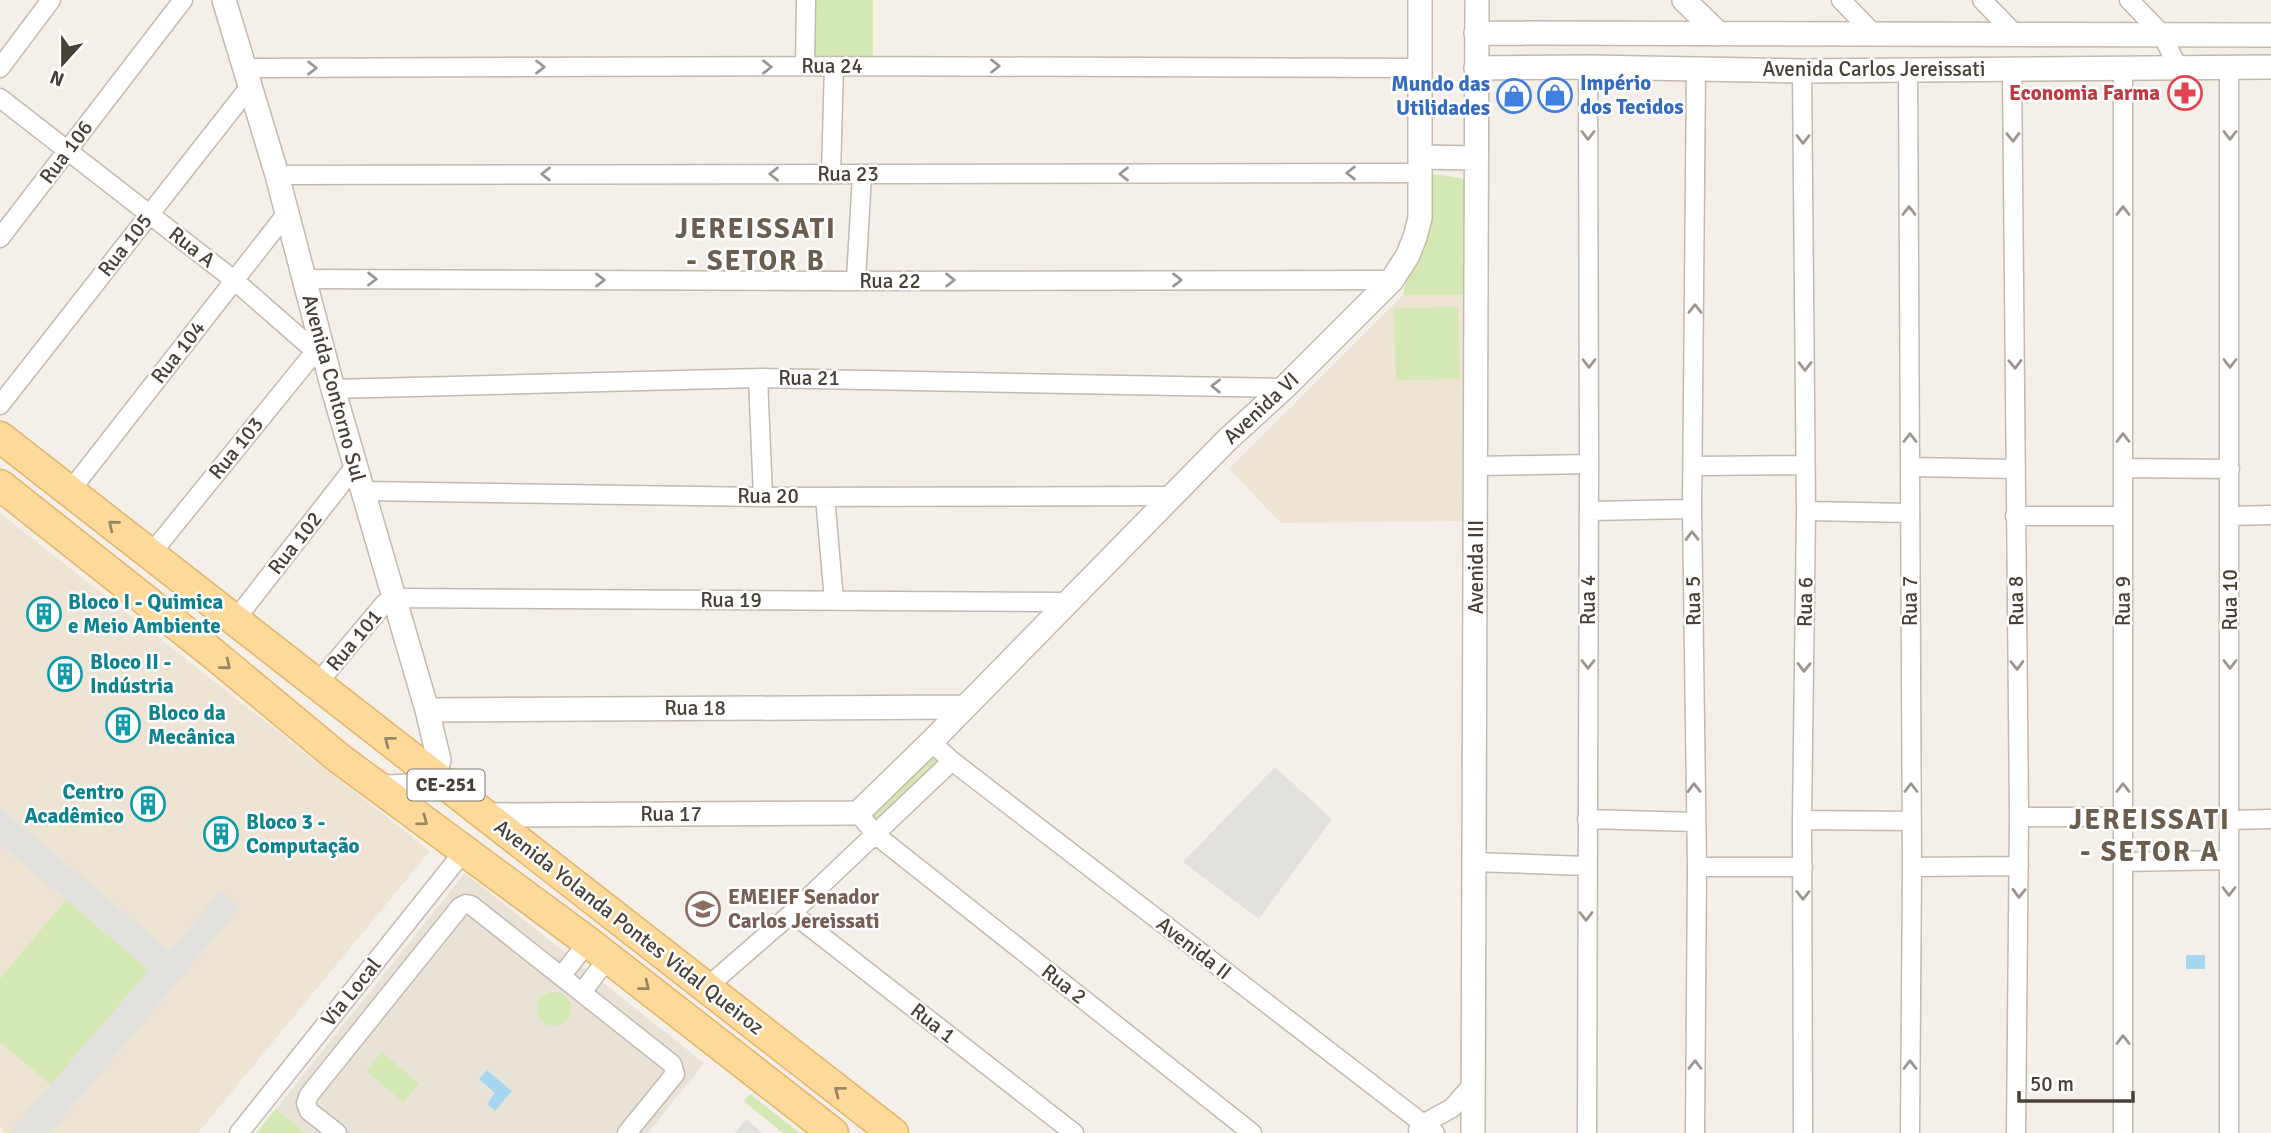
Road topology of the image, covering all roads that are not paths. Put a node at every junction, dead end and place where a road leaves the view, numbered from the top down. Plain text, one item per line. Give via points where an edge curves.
1 (51, 0) edge
2 (183, 0) edge
3 (224, 0) edge
4 (806, 0) edge
5 (1420, 0) edge
6 (1477, 0) edge
7 (1684, 0) edge
8 (1841, 0) edge
9 (1982, 0) edge
10 (2129, 0) edge
11 (1476, 33) junction
12 (1719, 34) junction
13 (2162, 34) junction
14 (1875, 35) junction
15 (2016, 35) junction
16 (2271, 35) edge
17 (805, 66) junction
18 (834, 66) junction
19 (1588, 67) junction
20 (2229, 67) junction
21 (2271, 67) edge
22 (0, 68) edge
23 (1420, 68) junction
24 (1476, 68) junction
25 (2178, 68) junction
26 (1908, 69) junction
27 (2012, 69) junction
28 (2123, 69) junction
29 (1696, 70) junction
30 (1802, 71) junction
31 (248, 77) junction
32 (0, 98) edge
33 (68, 150) junction
34 (1476, 158) junction
35 (1420, 165) junction
36 (831, 174) junction
37 (862, 174) junction
38 (277, 175) junction
39 (287, 213) junction
40 (150, 214) junction
41 (0, 239) edge
42 (304, 279) junction
43 (1392, 280) junction
44 (234, 281) junction
45 (856, 281) junction
46 (318, 346) junction
47 (758, 378) junction
48 (1284, 388) junction
49 (333, 389) junction
50 (0, 405) edge
51 (0, 437) edge
52 (1589, 464) junction
53 (1805, 465) junction
54 (356, 466) junction
55 (1477, 466) junction
56 (1693, 466) junction
57 (1910, 467) junction
58 (2123, 468) junction
59 (2230, 468) junction
60 (2016, 469) junction
61 (0, 485) edge
62 (70, 491) junction
63 (363, 491) junction
64 (763, 496) junction
65 (1173, 496) junction
66 (825, 497) junction
67 (1692, 509) junction
68 (1589, 510) junction
69 (1806, 511) junction
70 (1909, 513) junction
71 (2271, 515) edge
72 (2015, 516) junction
73 (2123, 516) junction
74 (2231, 516) junction
75 (150, 555) junction
76 (394, 598) junction
77 (834, 600) junction
78 (1068, 603) junction
79 (235, 620) junction
80 (328, 693) junction
81 (964, 707) junction
82 (427, 710) junction
83 (931, 742) junction
84 (340, 759) junction
85 (953, 761) junction
86 (431, 774) junction
87 (368, 780) junction
88 (858, 813) junction
89 (485, 815) junction
90 (2019, 817) junction
91 (2123, 817) junction
92 (1587, 819) junction
93 (1802, 820) junction
94 (2230, 820) junction
95 (2271, 820) edge
96 (1912, 821) junction
97 (1695, 822) junction
98 (876, 835) junction
99 (464, 851) junction
100 (2229, 860) junction
101 (1474, 862) junction
102 (2123, 862) junction
103 (1586, 866) junction
104 (2019, 866) junction
105 (1697, 867) junction
106 (1803, 867) junction
107 (1912, 867) junction
108 (792, 913) junction
109 (598, 950) junction
110 (562, 975) junction
111 (706, 987) junction
112 (583, 991) junction
113 (1473, 1084) junction
114 (1424, 1130) edge
115 (239, 1133) edge
116 (337, 1133) edge
117 (627, 1133) edge
118 (834, 1133) edge
119 (893, 1133) edge
120 (1074, 1133) edge
121 (1252, 1133) edge
122 (1473, 1133) edge
123 (1587, 1133) edge
124 (1695, 1133) edge
125 (1803, 1133) edge
126 (1910, 1133) edge
127 (2017, 1133) edge
128 (2123, 1133) edge
129 (2229, 1133) edge

1 - 22 street
2 - 33 street, Rua 106
3 - 31 street, Avenida Contorno Sul
4 - 17 street
5 - 23 street, Avenida VI
6 - 11 street, Avenida III
7 - 12 street
8 - 14 street
9 - 15 street
10 - 13 street
11 - 12 street, Avenida Carlos Jereissati
11 - 24 street, Avenida III
12 - 14 street, Avenida Carlos Jereissati
13 - 15 street, Avenida Carlos Jereissati
13 - 16 street, Avenida Carlos Jereissati
13 - 25 street
14 - 15 street, Avenida Carlos Jereissati
17 - 18 street, Rua 24
31 -> 17 street, Rua 24
18 -> 23 street, Rua 24
18 - 36 street
19 - 24 street, Avenida Carlos Jereissati
19 - 29 street, Avenida Carlos Jereissati
19 -> 52 street, Rua 4
20 - 21 street, Avenida Carlos Jereissati
20 - 25 street, Avenida Carlos Jereissati
20 -> 59 street, Rua 10
23 - 35 street, Avenida VI
24 - 34 street, Avenida III
25 - 28 street, Avenida Carlos Jereissati
26 - 27 street, Avenida Carlos Jereissati
26 - 30 street, Avenida Carlos Jereissati
57 -> 26 street, Rua 7
27 - 28 street, Avenida Carlos Jereissati
27 -> 60 street, Rua 8
58 -> 28 street, Rua 9
29 - 30 street, Avenida Carlos Jereissati
56 -> 29 street, Rua 5
30 -> 53 street, Rua 6
31 - 38 street, Avenida Contorno Sul
31 - 40 street, Rua 105
32 - 33 street, Rua A
33 - 40 street, Rua A
33 - 41 street, Rua 106
34 - 35 street
34 - 55 street, Avenida III
35 -> 37 street, Rua 23
35 - 43 street, Avenida VI via 1420,218 1408,255
36 - 37 street, Rua 23
36 -> 38 street, Rua 23
37 - 45 street
38 - 39 street, Avenida Contorno Sul
39 - 42 street, Avenida Contorno Sul
39 - 44 street, Rua 104
40 - 44 street, Rua A
40 - 50 street, Rua 105
42 -> 45 street, Rua 22
42 - 46 street, Avenida Contorno Sul
45 -> 43 street, Rua 22
43 - 48 street, Avenida VI
44 - 46 street, Rua A
44 - 62 street, Rua 104
46 - 49 street, Avenida Contorno Sul
46 - 75 street, Rua 103
48 -> 47 street, Rua 21
47 - 49 street, Rua 21
47 - 64 street
48 - 65 street, Avenida VI
49 - 54 street, Avenida Contorno Sul
51 - 62 main road, Avenida Yolanda Pontes Vidal Queiroz / CE-251
52 - 55 street
52 - 68 street, Rua 4
53 - 56 street
53 - 69 street, Rua 6
54 - 63 street, Avenida Contorno Sul
54 - 79 street, Rua 102
55 - 101 street, Avenida III
56 - 67 street, Rua 5
57 - 60 street
57 - 70 street, Rua 7
58 - 59 street
58 - 73 street, Rua 9
59 - 74 street, Rua 10
60 - 72 street, Rua 8
61 -> 84 main road, Avenida Yolanda Pontes Vidal Queiroz / CE-251
75 -> 62 main road, Avenida Yolanda Pontes Vidal Queiroz / CE-251
63 - 64 street, Rua 20
63 - 76 street, Avenida Contorno Sul
64 - 66 street, Rua 20
65 - 66 street, Rua 20
65 - 78 street, Avenida VI
66 - 77 street
67 - 68 street
97 -> 67 street, Rua 5
68 -> 92 street, Rua 4
69 - 70 street
69 -> 93 street, Rua 6
96 -> 70 street, Rua 7
71 - 74 street
72 - 73 street
72 -> 90 street, Rua 8
91 -> 73 street, Rua 9
74 -> 94 street, Rua 10
75 - 79 main road, Avenida Yolanda Pontes Vidal Queiroz / CE-251
76 - 77 street, Rua 19
76 - 80 street, Rua 101 via 384,604
76 - 82 street, Avenida Contorno Sul
77 - 78 street, Rua 19
78 - 81 street, Avenida VI
79 - 80 main road, Avenida Yolanda Pontes Vidal Queiroz / CE-251
80 - 84 main road via 332,737
86 -> 80 main road, Avenida Yolanda Pontes Vidal Queiroz / CE-251
81 - 82 street, Rua 18
81 - 83 street, Avenida VI
82 - 86 street, Avenida Contorno Sul via 439,760
83 - 85 street, Avenida II
83 - 88 street, Avenida VI
84 - 87 main road, Avenida Yolanda Pontes Vidal Queiroz / CE-251
85 - 98 street
85 - 114 street, Avenida II
86 - 87 street via 422,783 398,788
86 - 89 main road, Avenida Yolanda Pontes Vidal Queiroz / CE-251
87 -> 99 main road, Avenida Yolanda Pontes Vidal Queiroz / CE-251
88 - 89 street, Rua 17
88 - 98 street, Rua 2
89 - 111 main road, Avenida Yolanda Pontes Vidal Queiroz / CE-251
90 - 91 street
90 - 104 street, Rua 8
91 - 102 street, Rua 9
92 - 97 street
92 - 103 street, Rua 4
93 - 96 street
93 - 106 street, Rua 6
94 - 95 street
94 - 100 street, Rua 10
96 - 107 street, Rua 7
97 - 105 street, Rua 5
98 - 108 street
98 - 121 street, Rua 2
99 - 109 main road, Avenida Yolanda Pontes Vidal Queiroz / CE-251
99 - 115 street, Via Local
100 - 102 street
100 -> 129 street, Rua 10
101 - 103 street
101 - 113 street, Avenida III
128 -> 102 street, Rua 9
103 -> 123 street, Rua 4
104 - 107 street
104 -> 127 street, Rua 8
105 - 106 street
124 -> 105 street, Rua 5
106 -> 125 street, Rua 6
126 -> 107 street, Rua 7
108 - 111 street
108 - 120 street, Rua 1
109 - 110 street
109 - 112 street
109 -> 118 main road, Avenida Yolanda Pontes Vidal Queiroz / CE-251
110 - 112 street
110 - 116 street via 471,905 460,907 309,1095 309,1111
119 -> 111 main road, Avenida Yolanda Pontes Vidal Queiroz / CE-251
112 - 117 street via 675,1069
113 - 114 street
113 - 122 street, Avenida III

